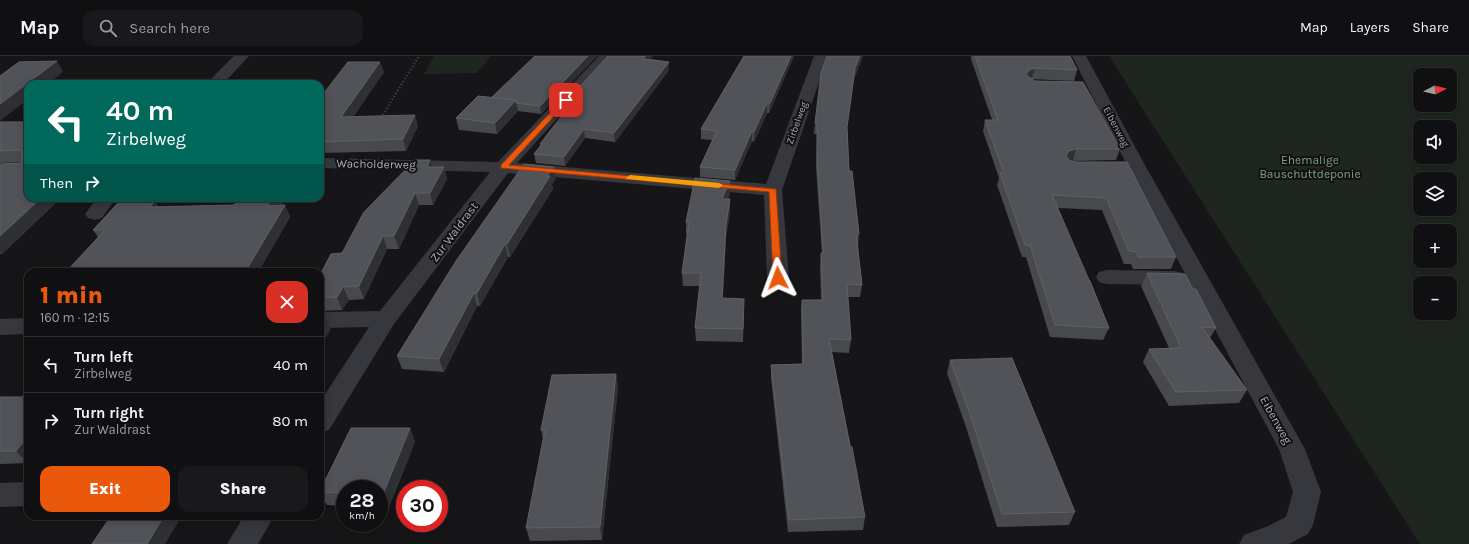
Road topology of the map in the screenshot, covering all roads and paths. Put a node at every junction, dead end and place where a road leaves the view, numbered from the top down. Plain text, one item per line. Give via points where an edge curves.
1 (242, 56) edge
2 (419, 56) edge
3 (607, 56) edge
4 (821, 56) edge
5 (1079, 56) edge
6 (218, 80) edge
7 (378, 123) edge
8 (324, 163) edge
9 (503, 167) junction
10 (773, 190) junction
11 (105, 202) edge
12 (95, 214) dead end
13 (1107, 277) dead end
14 (778, 278) dead end
15 (1198, 278) junction
16 (386, 319) junction
17 (324, 320) edge
18 (24, 326) edge
19 (0, 327) edge
20 (324, 417) edge
21 (24, 494) edge
22 (0, 495) edge
23 (257, 520) edge
24 (242, 544) edge
25 (1254, 544) edge

1 - 6 street
2 - 7 path
3 - 9 street, Zur Waldrast
4 - 10 street, Zirbelweg
5 - 15 street, Eibenweg via 1088,87 1129,167
8 - 9 street, Wacholderweg
9 - 10 street
9 - 16 street, Zur Waldrast
10 - 14 street, Zirbelweg
11 - 12 street
13 - 15 street
15 - 25 street, Eibenweg via 1292,449 1307,492 1298,525
16 - 17 street
16 - 20 street, Zur Waldrast
18 - 19 street
21 - 22 street
23 - 24 street

